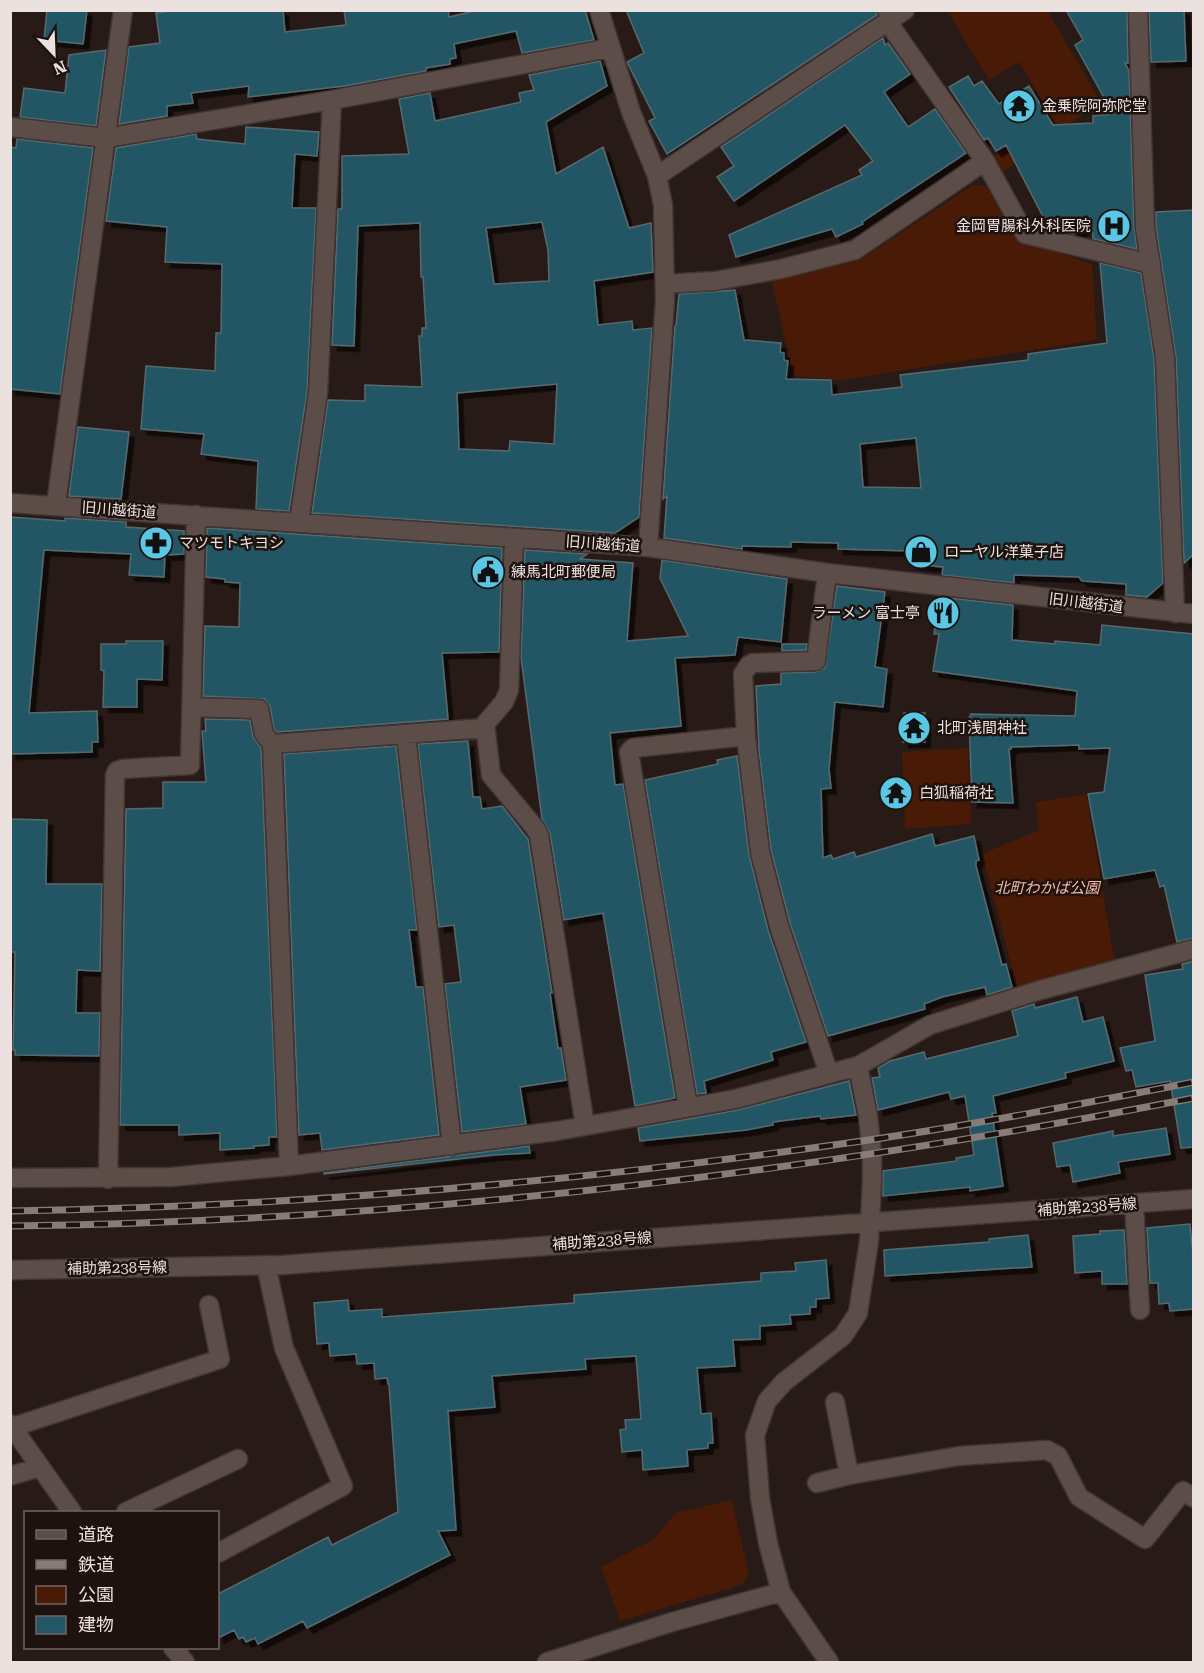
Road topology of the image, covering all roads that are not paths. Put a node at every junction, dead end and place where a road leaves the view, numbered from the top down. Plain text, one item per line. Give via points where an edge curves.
1 (123, 10) edge
2 (599, 10) edge
3 (1138, 10) edge
4 (894, 14) edge
5 (610, 48) junction
6 (332, 100) junction
7 (10, 127) edge
8 (106, 138) junction
9 (985, 160) junction
10 (657, 176) junction
11 (1151, 264) junction
12 (665, 284) junction
13 (10, 503) edge
14 (56, 505) junction
15 (196, 515) junction
16 (299, 522) junction
17 (514, 538) junction
18 (648, 547) junction
19 (827, 573) junction
20 (1175, 613) junction
21 (1194, 614) edge
22 (192, 707) junction
23 (484, 728) junction
24 (406, 734) junction
25 (746, 736) junction
26 (272, 744) junction
27 (1194, 949) edge
28 (858, 1066) junction
29 (829, 1074) junction
30 (688, 1107) junction
31 (585, 1126) junction
32 (452, 1146) junction
33 (289, 1166) junction
34 (10, 1178) edge
35 (108, 1179) junction
36 (1194, 1199) edge
37 (1134, 1203) junction
38 (870, 1222) junction
39 (266, 1265) junction
40 (10, 1270) edge
41 (209, 1305) dead end
42 (1140, 1310) dead end
43 (835, 1402) dead end
44 (12, 1425) edge
45 (238, 1459) dead end
46 (40, 1467) junction
47 (849, 1475) junction
48 (10, 1476) edge
49 (817, 1483) dead end
50 (1194, 1498) edge
51 (71, 1511) edge
52 (128, 1511) edge
53 (219, 1552) edge
54 (781, 1592) junction
55 (175, 1649) edge
56 (185, 1662) edge
57 (547, 1662) edge
58 (829, 1662) edge

1 - 8 street
2 - 5 street
3 - 11 street via 1145,228
4 - 9 street via 894,31
4 - 10 street
5 - 6 street
5 - 10 street via 630,112
6 - 8 street
6 - 16 street via 318,393
7 - 8 street
8 - 14 street
9 - 11 street via 1025,234
9 - 12 street via 855,250 715,281
10 - 12 street via 663,205
11 - 20 street via 1165,358
12 - 18 street
13 - 14 street, 旧川越街道
14 - 15 street, 旧川越街道
15 - 16 street, 旧川越街道
15 - 22 street
16 - 17 street, 旧川越街道
17 - 18 street, 旧川越街道
17 - 23 street via 509,690
18 - 19 street, 旧川越街道
19 - 20 street, 旧川越街道
19 - 25 street via 816,661 756,663 744,670
20 - 21 street, 旧川越街道
22 - 26 street via 259,709 264,734
22 - 35 street via 190,765 122,769 115,775
23 - 24 street
23 - 31 street via 492,778 538,835
24 - 26 street
24 - 32 street
25 - 29 street via 760,852 779,926
25 - 30 street via 633,748 629,752
26 - 33 street
27 - 28 street via 930,1025
28 - 29 street
28 - 38 street via 872,1154
29 - 30 street via 736,1099
30 - 31 street
31 - 32 street
32 - 33 street
33 - 35 street
34 - 35 street
36 - 37 street, 補助第238号線
37 - 38 street, 補助第238号線
37 - 42 street
38 - 39 street, 補助第238号線
38 - 54 street via 858,1313 843,1336 784,1382 767,1401 755,1436 760,1498
39 - 40 street, 補助第238号線
39 - 53 street via 284,1348 343,1486
41 - 44 street via 220,1359
43 - 47 street
44 - 46 street
45 - 52 street
46 - 48 street
46 - 51 street
47 - 49 street
47 - 50 street via 959,1456 1047,1450 1058,1456 1079,1497 1145,1539 1183,1491
54 - 57 street
54 - 58 street
55 - 56 street

